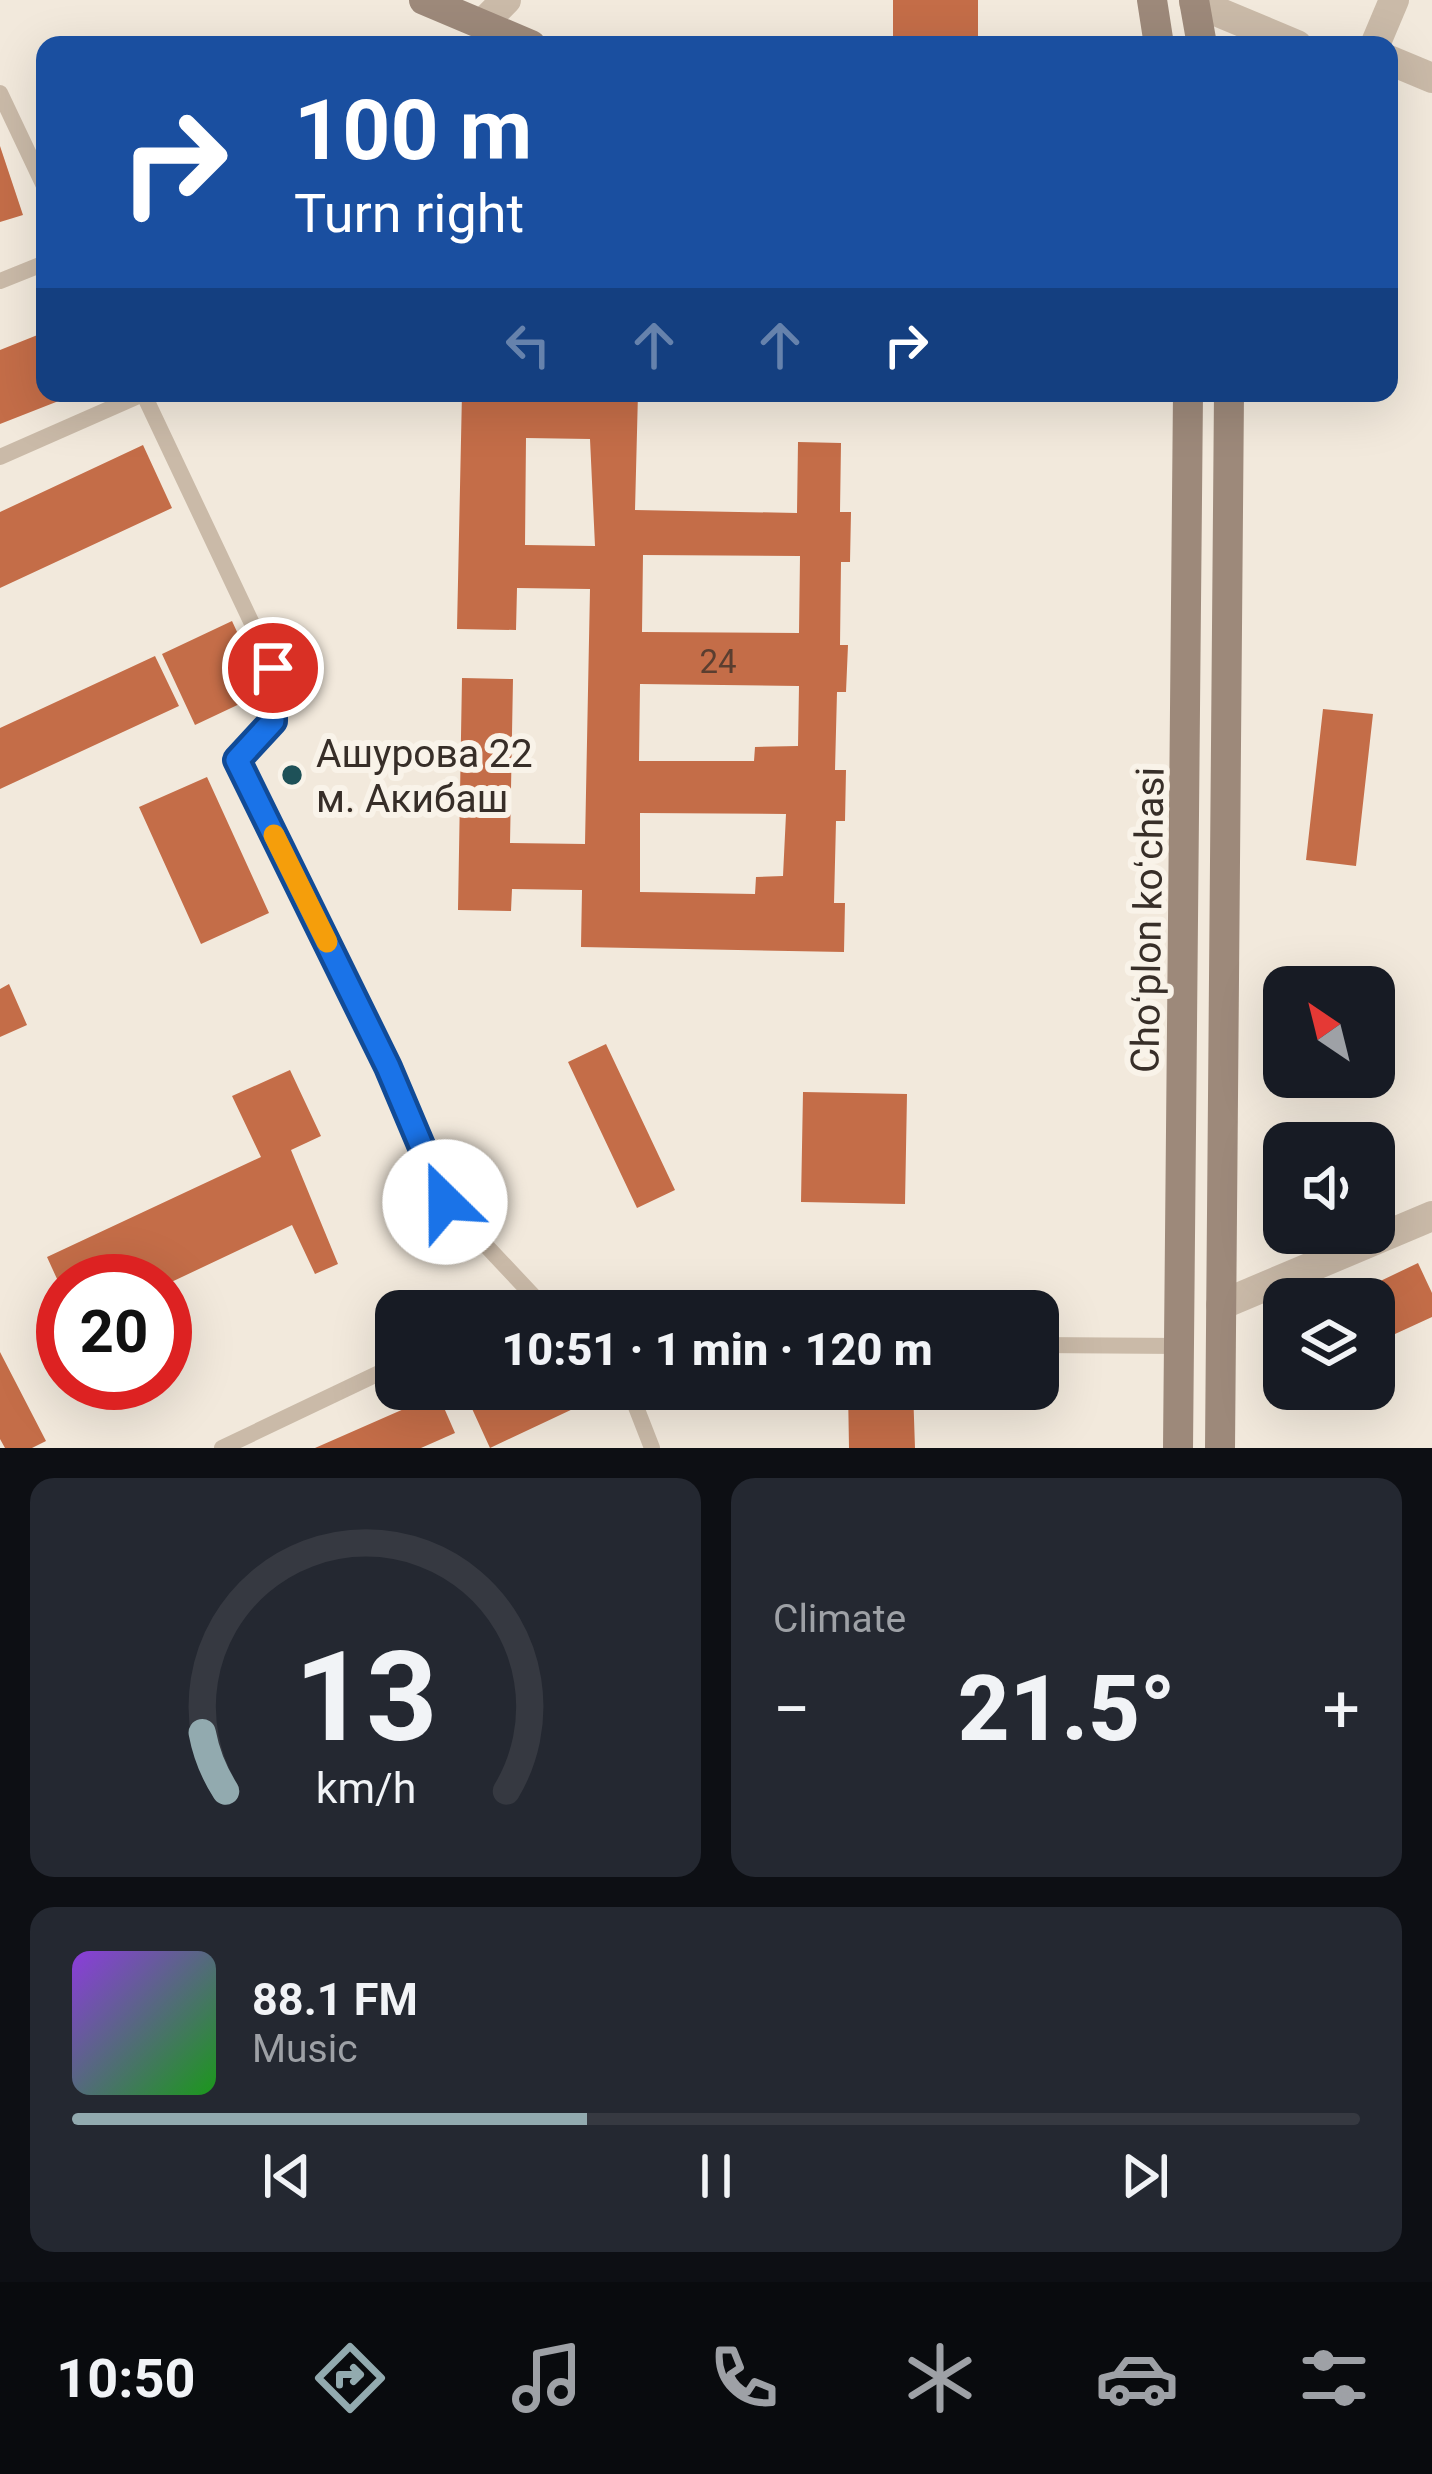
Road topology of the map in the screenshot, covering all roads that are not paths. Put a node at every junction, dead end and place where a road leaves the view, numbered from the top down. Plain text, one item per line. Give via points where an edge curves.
1 (424, 0) edge
2 (506, 0) edge
3 (1152, 0) edge
4 (1394, 0) edge
5 (1194, 1) edge
6 (482, 24) junction
7 (510, 36) edge
8 (1158, 36) edge
9 (1200, 36) edge
10 (1276, 36) edge
11 (1379, 36) edge
12 (1398, 64) edge
13 (1432, 77) edge
14 (0, 93) edge
15 (36, 169) edge
16 (36, 267) edge
17 (0, 281) edge
18 (125, 402) edge
19 (147, 402) edge
20 (1189, 402) edge
21 (1229, 402) edge
22 (0, 457) edge
23 (1432, 1216) edge
24 (517, 1290) edge
25 (1221, 1305) junction
26 (1059, 1345) edge
27 (1179, 1346) junction
28 (375, 1375) edge
29 (637, 1410) edge
30 (222, 1448) edge
31 (652, 1448) edge
32 (1178, 1448) edge
33 (1220, 1448) edge

1 - 6 main road
2 - 6 street
3 - 8 main road
4 - 11 street
5 - 9 main road
5 - 10 street
6 - 7 main road
12 - 13 street
14 - 15 lane
16 - 17 lane
18 - 22 lane
19 - 24 lane via 273,668 273,721 237,760 445,1202
20 - 27 main road, Choʻplon koʻchasi
21 - 25 main road, Choʻplon koʻchasi
23 - 25 street
25 - 33 main road, Choʻplon koʻchasi
26 - 27 lane
27 - 32 main road, Choʻplon koʻchasi
28 - 30 lane
29 - 31 lane

